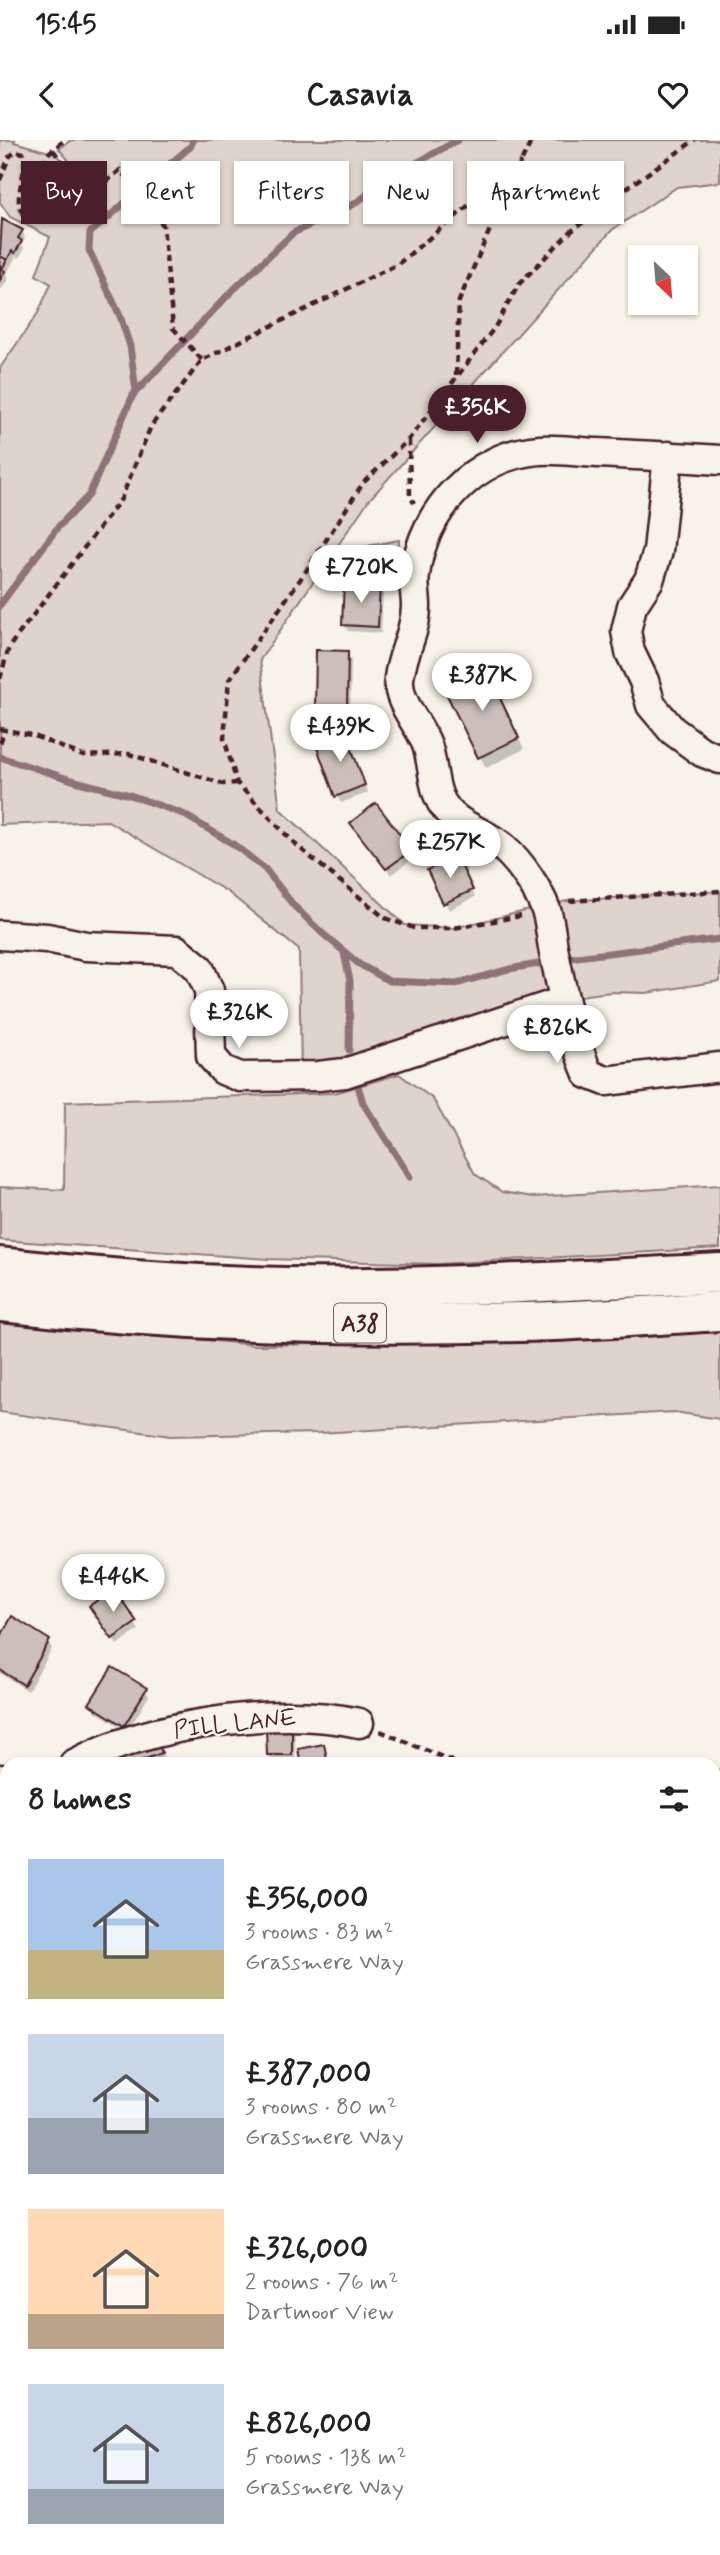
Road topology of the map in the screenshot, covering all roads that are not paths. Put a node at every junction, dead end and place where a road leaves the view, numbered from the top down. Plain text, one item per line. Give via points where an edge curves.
1 (668, 456) junction
2 (720, 460) edge
3 (720, 758) edge
4 (0, 935) edge
5 (562, 989) junction
6 (720, 1067) edge
7 (0, 1267) edge
8 (720, 1273) edge
9 (0, 1303) edge
10 (720, 1311) edge
11 (359, 1723) road end
12 (91, 1757) edge

1 - 2 street
1 - 3 street via 658,551 649,580 632,606 626,631 651,705 672,730 702,752
1 - 5 street via 539,450 506,458 464,482 445,501 419,552 414,576 416,607 399,681 402,699 427,745 439,797 466,827 504,848 546,911
4 - 5 street via 86,946 177,950 200,968 209,990 211,1056 223,1070 240,1077 345,1073
5 - 6 street via 588,1074 607,1081
7 - 8 highway, A38 via 285,1287 533,1284
9 - 10 highway, A38 via 278,1323 519,1322
11 - 12 street, PILL LANE via 307,1715 214,1722 148,1734

